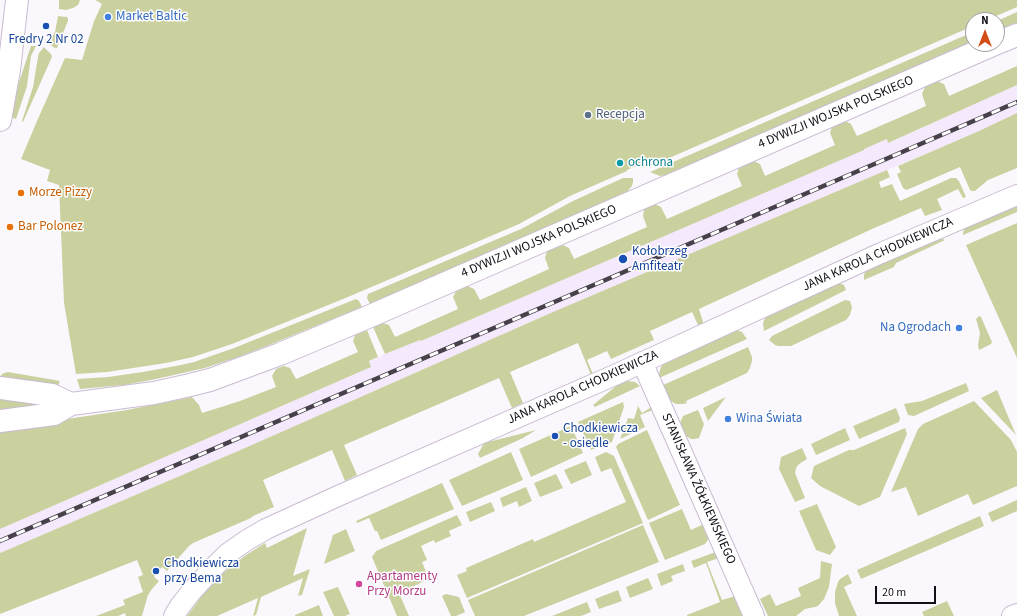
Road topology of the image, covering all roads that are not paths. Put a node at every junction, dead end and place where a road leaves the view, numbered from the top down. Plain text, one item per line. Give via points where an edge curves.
1 (17, 0) edge
2 (1017, 34) edge
3 (1005, 40) edge
4 (978, 52) edge
5 (0, 120) edge
6 (1017, 195) edge
7 (642, 362) junction
8 (0, 388) edge
9 (71, 404) junction
10 (0, 421) edge
11 (1017, 614) edge
12 (174, 616) edge
13 (754, 616) edge
14 (1012, 616) edge

1 - 5 street via 8,78
2 - 3 street, 4 DYWIZJI WOJSKA POLSKIEGO
4 - 9 street, 4 DYWIZJI WOJSKA POLSKIEGO via 280,354 210,380 161,392
6 - 7 street, JANA KAROLA CHODKIEWICZA via 829,276
7 - 12 street, JANA KAROLA CHODKIEWICZA via 266,529 227,554 191,592
7 - 13 street, STANISŁAWA ŻÓŁKIEWSKIEGO
8 - 9 street via 52,395
9 - 10 street, 4 DYWIZJI WOJSKA POLSKIEGO via 54,414
11 - 14 street

